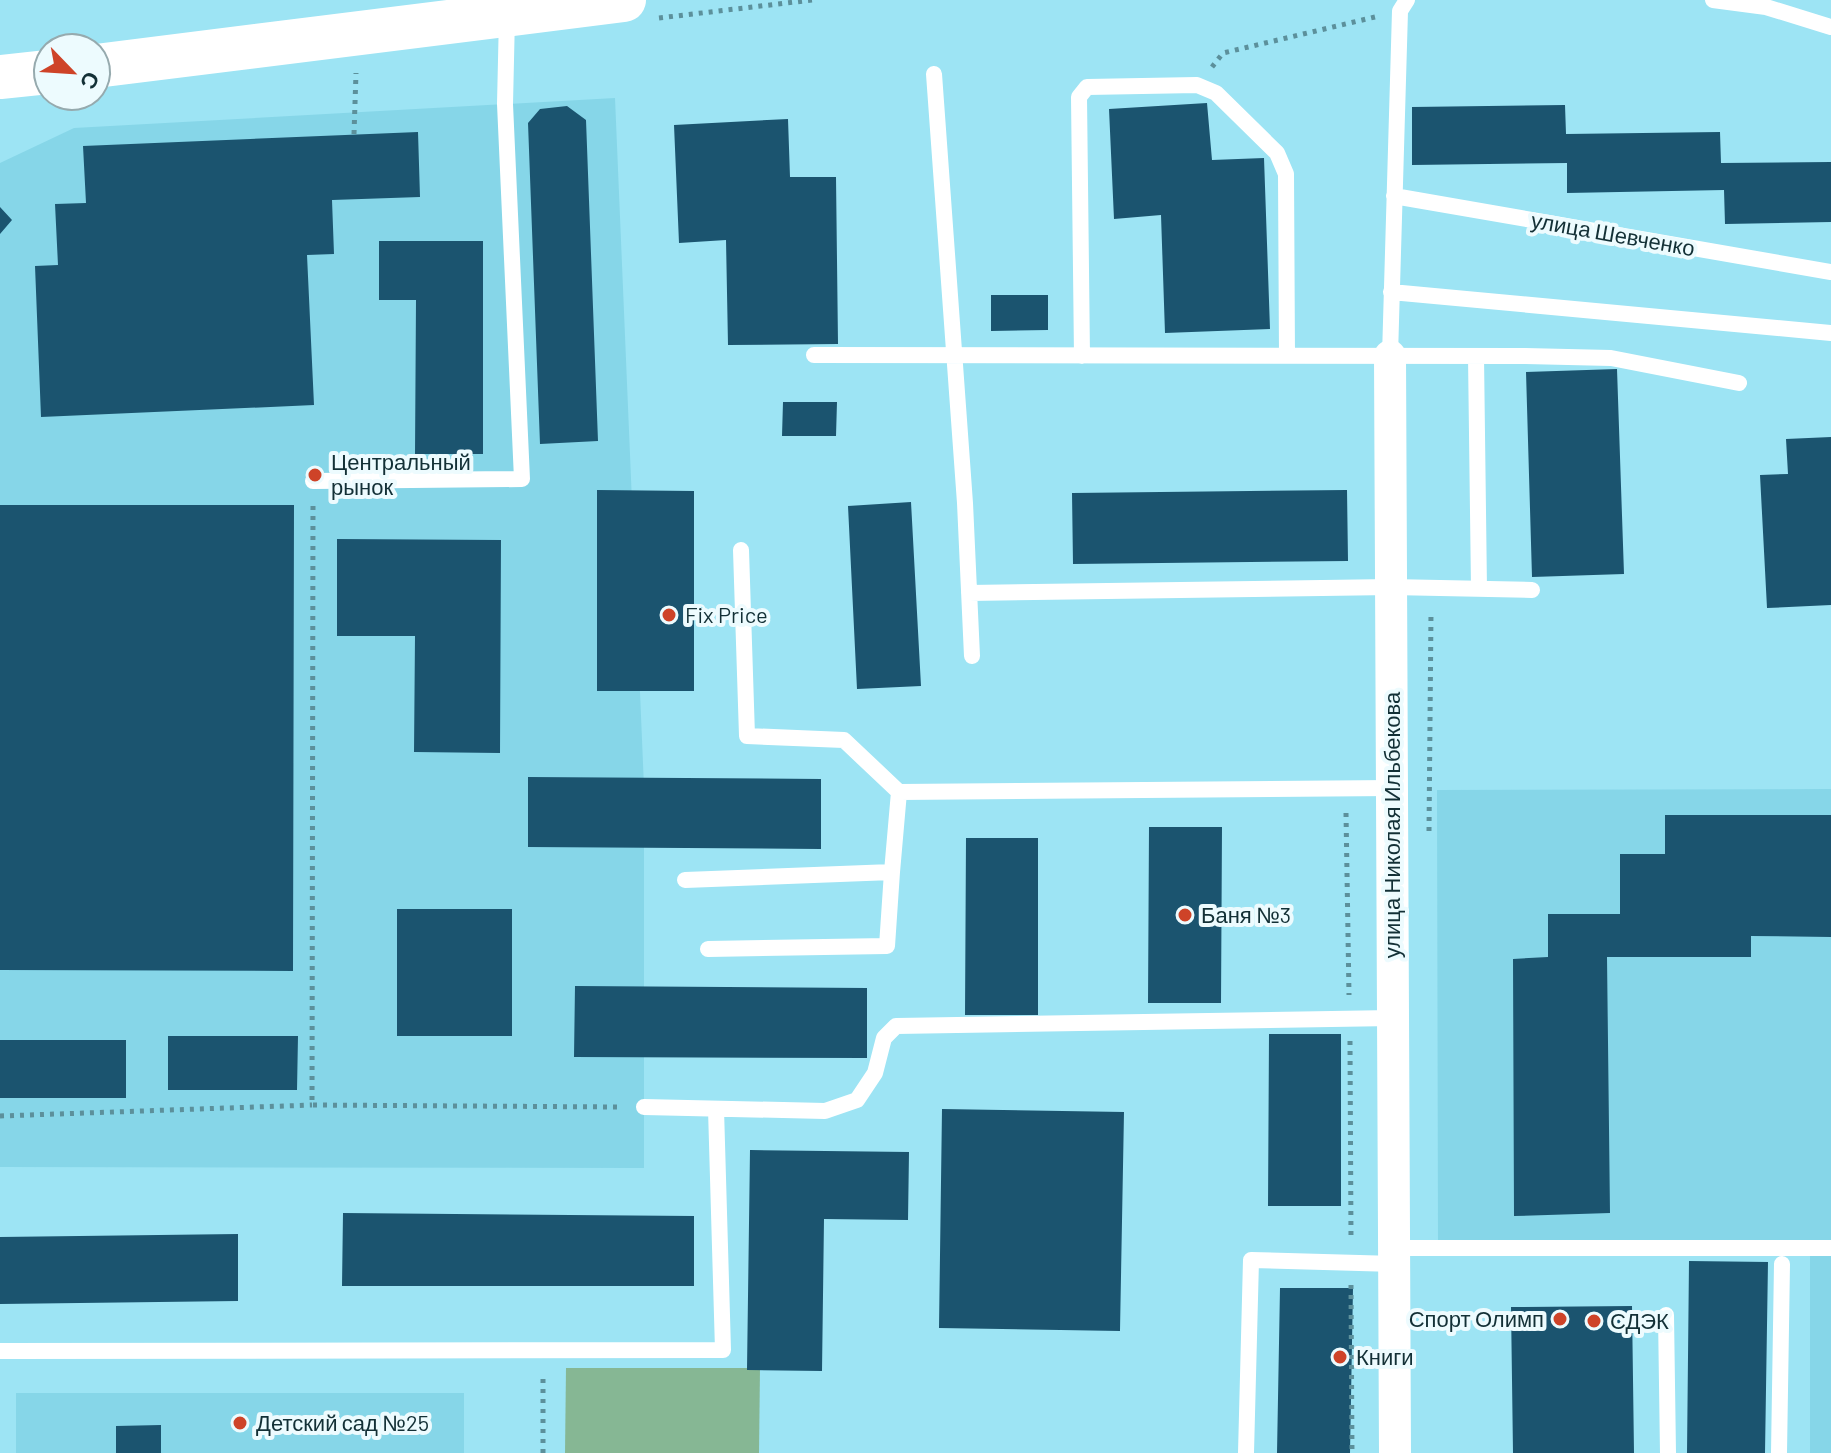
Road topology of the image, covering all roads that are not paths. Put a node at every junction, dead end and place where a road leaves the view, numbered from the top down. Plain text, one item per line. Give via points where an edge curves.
1 (624, 0) edge
2 (1713, 0) edge
3 (1403, 6) edge
4 (507, 14) junction
5 (1831, 27) edge
6 (112, 64) edge
7 (32, 74) edge
8 (934, 74) dead end
9 (0, 77) edge
10 (1394, 196) junction
11 (1831, 272) edge
12 (1391, 292) junction
13 (1831, 333) edge
14 (814, 355) dead end
15 (954, 355) junction
16 (1082, 356) junction
17 (1287, 356) junction
18 (1390, 356) junction
19 (1476, 356) junction
20 (1739, 383) dead end
21 (313, 481) road end
22 (741, 550) dead end
23 (1391, 587) junction
24 (1479, 589) junction
25 (1532, 590) dead end
26 (969, 593) junction
27 (972, 656) dead end
28 (1392, 788) junction
29 (899, 792) junction
30 (892, 872) junction
31 (685, 880) dead end
32 (708, 949) dead end
33 (1393, 1018) junction
34 (644, 1107) road end
35 (716, 1109) junction
36 (1831, 1248) edge
37 (1394, 1256) junction
38 (1782, 1264) dead end
39 (1666, 1315) dead end
40 (0, 1351) edge
41 (1246, 1453) edge
42 (1395, 1453) edge
43 (1668, 1453) edge
44 (1779, 1453) edge

1 - 4 main road
2 - 5 lane via 1766,7
3 - 10 lane, улица Николая Ильбекова
4 - 6 main road
4 - 21 lane via 505,104 522,479
7 - 9 main road
8 - 15 lane
10 - 11 lane, улица Шевченко
10 - 12 lane, улица Николая Ильбекова
12 - 13 lane
12 - 18 lane, улица Николая Ильбекова
14 - 15 lane
15 - 16 lane
15 - 26 lane
16 - 17 lane
16 - 17 lane via 1079,97 1087,87 1197,85 1216,93 1277,153 1286,174
17 - 18 lane
18 - 19 lane
18 - 23 street, улица Николая Ильбекова
19 - 20 lane via 1611,358
19 - 24 lane
22 - 29 lane via 747,736 844,740
23 - 24 lane
23 - 26 lane
23 - 28 street, улица Николая Ильбекова
24 - 25 lane
26 - 27 lane
28 - 29 lane
28 - 33 street, улица Николая Ильбекова
29 - 30 lane
30 - 31 lane
30 - 32 lane via 887,946
33 - 35 lane via 896,1026 884,1038 875,1073 857,1100 825,1111
33 - 37 street, улица Николая Ильбекова
34 - 35 lane
35 - 40 lane via 723,1350
36 - 37 lane
37 - 41 lane via 1351,1263 1251,1260
37 - 42 street, улица Николая Ильбекова
38 - 44 lane
39 - 43 lane

